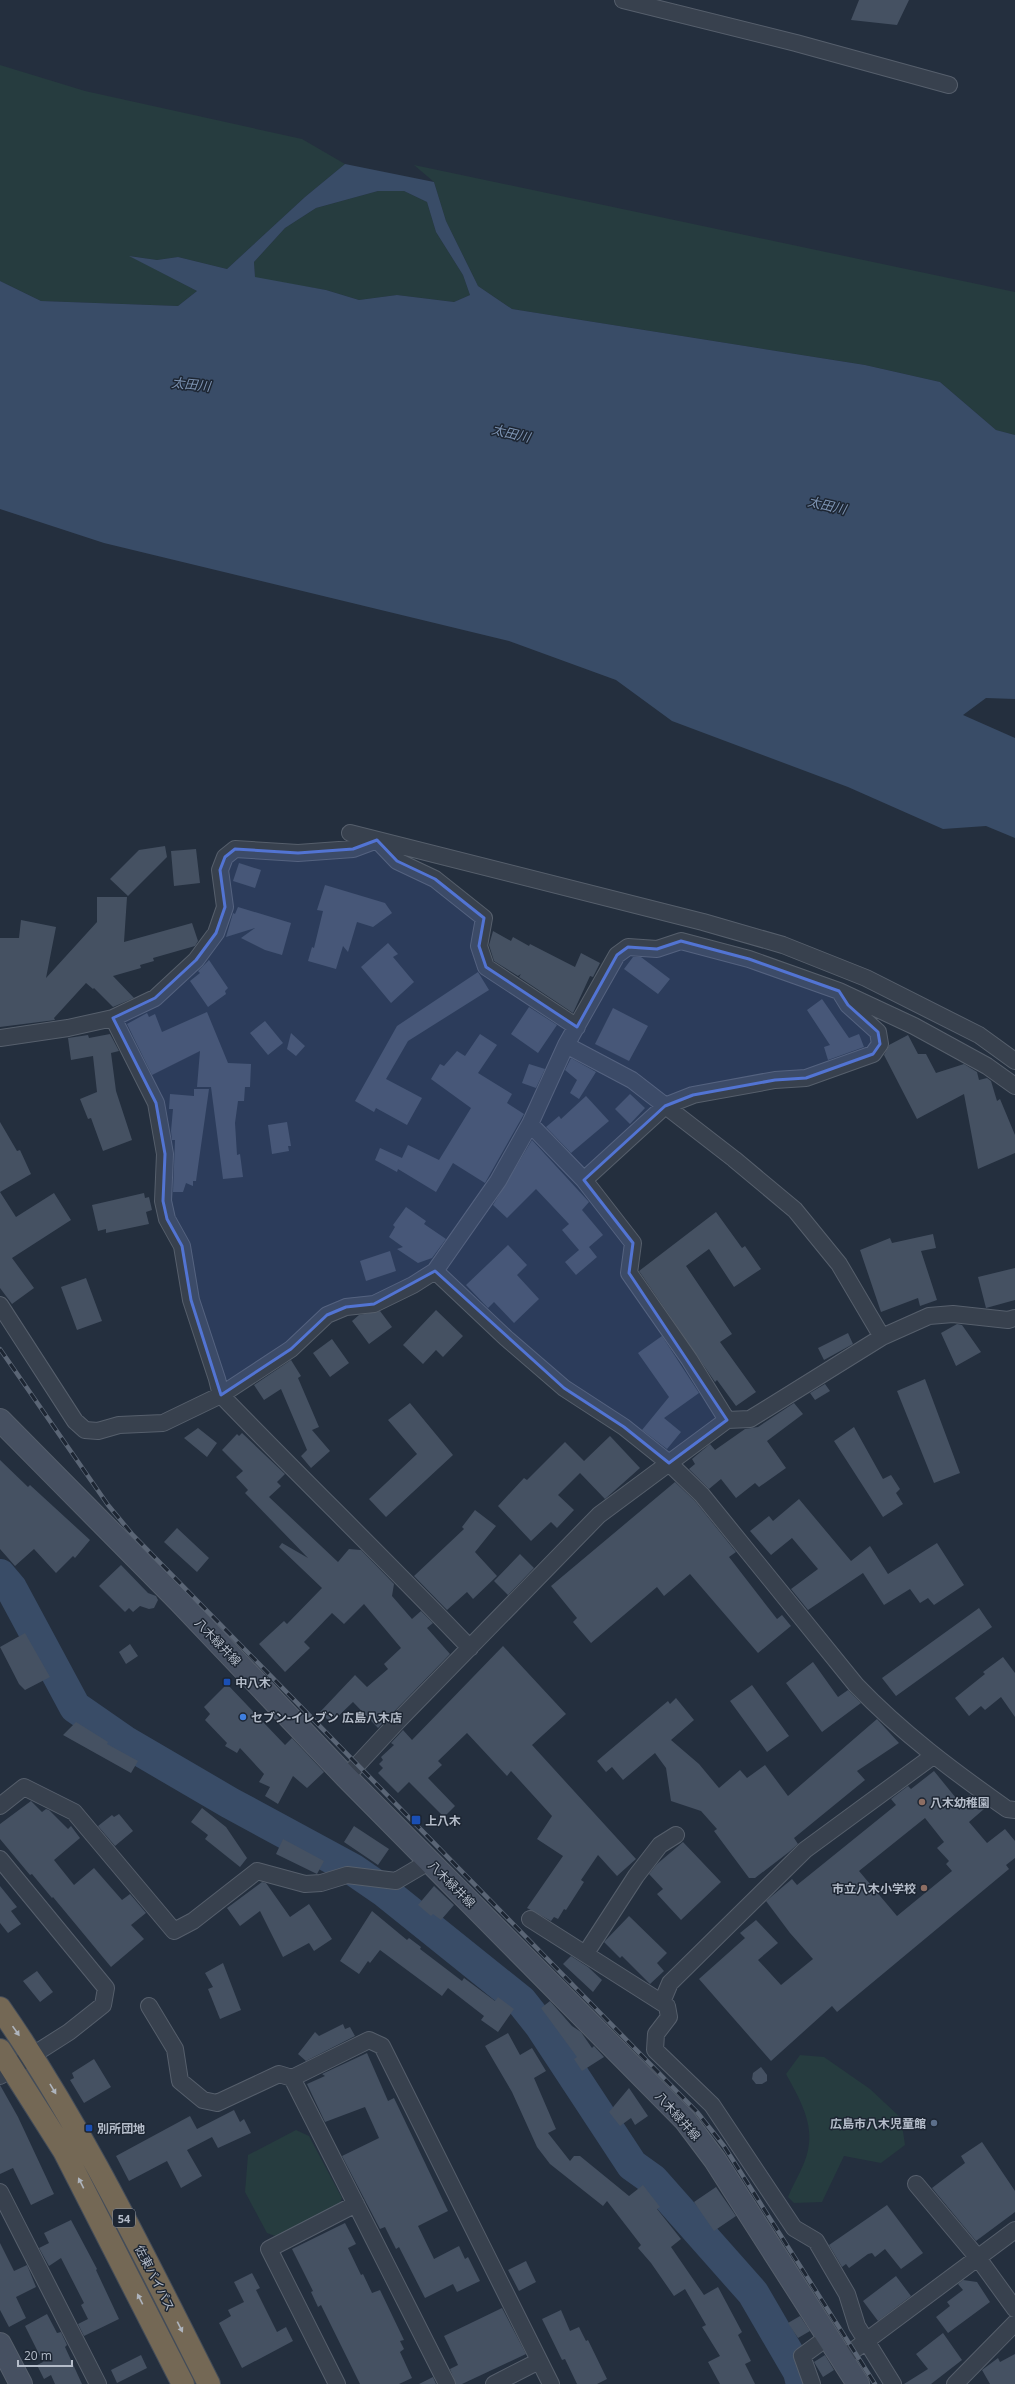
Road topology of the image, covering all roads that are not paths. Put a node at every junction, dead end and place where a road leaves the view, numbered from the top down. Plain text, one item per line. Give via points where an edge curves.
1 (623, 0) edge
2 (641, 2) edge
3 (949, 85) dead end
4 (350, 833) dead end
5 (377, 840) junction
6 (839, 991) junction
7 (113, 1018) junction
8 (577, 1027) junction
9 (0, 1038) edge
10 (566, 1045) junction
11 (1015, 1061) edge
12 (1015, 1086) edge
13 (665, 1106) junction
14 (530, 1124) junction
15 (584, 1180) junction
16 (435, 1271) junction
17 (0, 1306) edge
18 (1015, 1318) edge
19 (882, 1337) junction
20 (220, 1396) junction
21 (0, 1420) edge
22 (727, 1420) junction
23 (669, 1464) junction
24 (470, 1648) junction
25 (933, 1756) junction
26 (346, 1777) junction
27 (0, 1806) edge
28 (1015, 1810) edge
29 (676, 1835) dead end
30 (0, 1859) edge
31 (430, 1861) junction
32 (530, 1919) dead end
33 (586, 1953) junction
34 (662, 2002) junction
35 (148, 2006) dead end
36 (0, 2008) edge
37 (0, 2050) edge
38 (33, 2055) junction
39 (6, 2072) edge
40 (292, 2078) junction
41 (916, 2184) dead end
42 (0, 2192) edge
43 (356, 2204) junction
44 (1015, 2230) edge
45 (978, 2258) junction
46 (1015, 2309) edge
47 (1015, 2322) edge
48 (828, 2337) junction
49 (866, 2342) junction
50 (0, 2344) edge
51 (842, 2359) junction
52 (539, 2361) junction
53 (21, 2384) edge
54 (98, 2384) edge
55 (182, 2384) edge
56 (209, 2384) edge
57 (337, 2384) edge
58 (447, 2384) edge
59 (494, 2384) edge
60 (551, 2384) edge
61 (811, 2384) edge
62 (858, 2384) edge
63 (893, 2384) edge
64 (955, 2384) edge

1 - 2 street
2 - 3 street
4 - 5 street
5 - 7 street via 353,849 298,853 235,849 225,857 220,870 226,907 216,934 196,960 155,998
5 - 8 street via 398,861 435,879 484,918 479,946 486,967
5 - 11 street via 784,944 866,978 979,1035
6 - 8 street via 749,959 681,941 657,949 628,947 617,956
6 - 12 street via 914,1026 987,1066
6 - 13 street via 848,1005 878,1032 880,1044 873,1054 806,1078 775,1080 693,1095
7 - 9 street via 68,1028
7 - 20 street via 156,1103 165,1154 164,1207 167,1220 182,1246 191,1300 217,1379
8 - 10 street
10 - 13 street via 632,1080
10 - 14 street
13 - 15 street
13 - 19 street via 796,1210 839,1264
14 - 15 street
14 - 16 street via 498,1181
15 - 22 street via 633,1243 629,1273
16 - 20 street via 414,1285 374,1304 346,1307 327,1315 291,1349
16 - 23 street via 564,1388 624,1427
17 - 20 street via 75,1421 84,1430 98,1431 119,1425 163,1423
18 - 19 street via 1008,1320 953,1314 929,1316
19 - 22 street via 750,1419
20 - 24 street
21 - 26 main road, 八木緑井線 via 184,1606
22 - 23 street
23 - 24 street via 599,1516
23 - 25 street via 702,1495 856,1685 884,1714
24 - 26 street
25 - 28 street via 1007,1809
25 - 34 street via 805,1850 670,1983
26 - 31 main road, 八木緑井線
27 - 31 street via 24,1787 74,1812 174,1931 193,1921 256,1871 305,1884 320,1883 347,1875 396,1881
29 - 33 street via 655,1851
30 - 38 street via 106,1988 103,2005 69,2032
31 - 48 main road, 八木緑井線 via 685,2120 714,2160
32 - 33 street
33 - 34 street
34 - 49 street via 667,2006 669,2017 656,2034 655,2050 712,2105 794,2228 816,2241 847,2294 857,2326
35 - 40 street via 174,2049 180,2081 203,2100 217,2103 279,2074
36 -> 38 highway, 佐東バイパス / 54
37 - 39 highway, 佐東バイパス / 54
38 - 39 street
38 -> 56 highway, 佐東バイパス / 54 via 92,2154
55 -> 39 highway, 佐東バイパス / 54 via 64,2151
40 - 43 street
40 - 52 street via 369,2040 382,2046
41 - 45 street
42 - 54 street
43 - 57 street via 268,2249
43 - 58 street
44 - 45 street
45 - 46 street
45 - 49 street
47 - 64 street
48 - 51 main road, 八木緑井線
48 - 61 street via 802,2356
49 - 51 street
49 - 63 street
50 - 53 main road
51 - 62 main road, 八木緑井線
52 - 59 street
52 - 60 street

